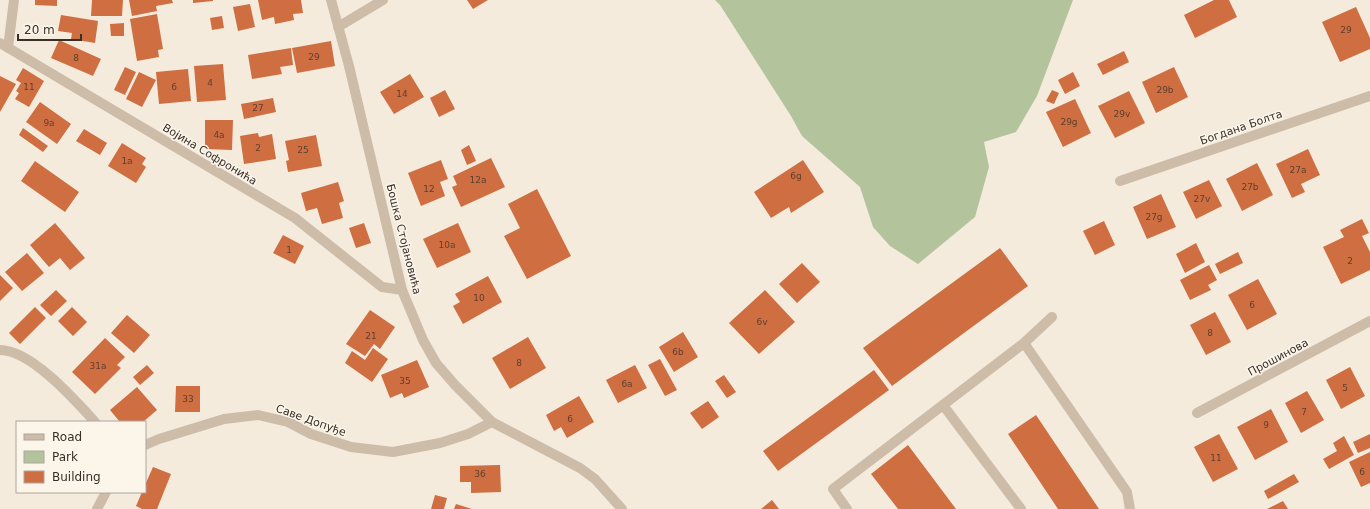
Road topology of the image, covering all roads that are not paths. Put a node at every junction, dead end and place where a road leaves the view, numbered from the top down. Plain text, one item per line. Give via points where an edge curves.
1 (14, 0) edge
2 (331, 0) edge
3 (383, 0) edge
4 (338, 27) junction
5 (4, 46) edge
6 (1370, 96) edge
7 (1120, 181) dead end
8 (402, 290) junction
9 (1052, 317) dead end
10 (1370, 321) edge
11 (1024, 343) junction
12 (0, 350) edge
13 (943, 405) junction
14 (1197, 413) dead end
15 (94, 421) edge
16 (492, 422) junction
17 (146, 445) edge
18 (105, 493) edge
19 (97, 509) edge
20 (622, 509) edge
21 (847, 509) edge
22 (1021, 509) edge
23 (1130, 509) edge

1 - 5 street
2 - 4 street, Бошка Стојановића
3 - 4 street
4 - 8 street, Бошка Стојановића
5 - 8 street, Војина Софронића via 294,218 382,287
6 - 7 street, Богдана Болта
8 - 16 street, Бошка Стојановића via 423,340 436,363
9 - 11 street
10 - 14 street, Прошинова
11 - 13 street
11 - 23 street via 1127,492
12 - 15 street via 25,358 59,384
13 - 21 street via 833,489
13 - 22 street
16 - 17 street, Саве Допуђе via 447,441 393,452 351,447 311,434 288,422 258,415 224,419
16 - 20 street, Бошка Стојановића via 580,468 595,479
18 - 19 street

